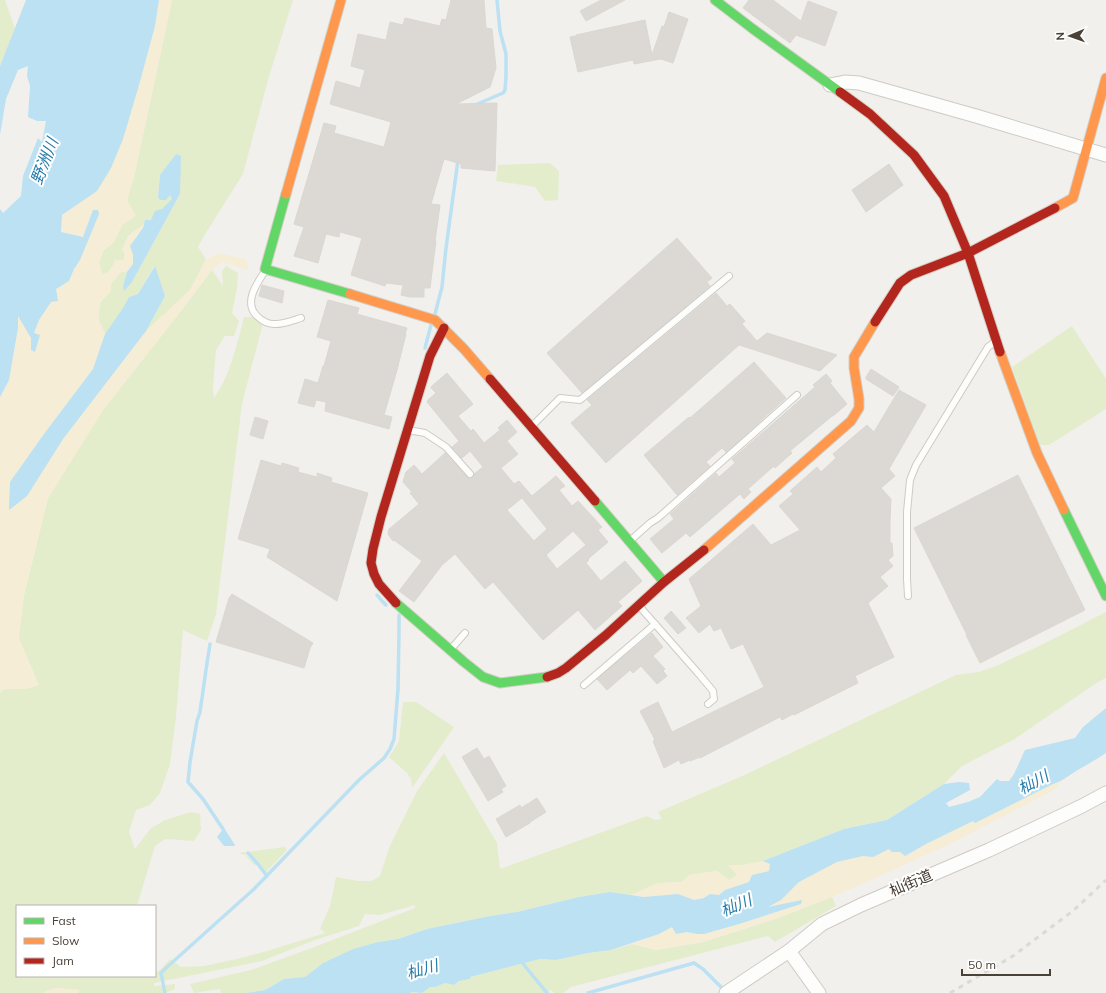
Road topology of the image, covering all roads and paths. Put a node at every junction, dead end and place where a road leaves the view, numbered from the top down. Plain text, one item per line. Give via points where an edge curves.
1 (341, 0) edge
2 (715, 0) edge
3 (1106, 78) edge
4 (830, 85) junction
5 (1087, 149) junction
6 (1106, 155) edge
7 (968, 254) junction
8 (265, 269) junction
9 (729, 276) dead end
10 (301, 318) dead end
11 (444, 328) junction
12 (996, 341) junction
13 (797, 395) dead end
14 (531, 427) junction
15 (407, 430) junction
16 (470, 474) dead end
17 (630, 541) junction
18 (664, 582) junction
19 (908, 596) dead end
20 (1106, 596) edge
21 (638, 605) junction
22 (655, 624) junction
23 (465, 633) dead end
24 (450, 650) junction
25 (584, 685) dead end
26 (708, 704) dead end
27 (1106, 793) edge
28 (789, 951) junction
29 (726, 993) edge
30 (819, 993) edge

1 - 8 street
2 - 4 street
3 - 5 street
4 - 5 street via 859,83
4 - 7 street via 870,114 914,155 944,196
5 - 6 street
5 - 7 street via 1073,198
7 - 12 street
7 - 18 street via 911,275 900,283 854,357 859,408 851,421
8 - 10 lane via 254,290 251,303 254,313 267,323 275,325
8 - 11 street via 432,319
9 - 14 lane via 580,400 560,398
11 - 14 street
11 - 15 street via 430,356
12 - 19 lane via 988,347 970,375 916,465 910,480 907,512
12 - 20 street via 1037,453
13 - 17 lane
14 - 17 street
15 - 16 lane via 425,433 446,447
15 - 24 street via 372,549 371,563 379,584 396,603
17 - 18 street
18 - 21 street
21 - 22 lane
21 - 24 street via 566,668 548,677 500,683 483,677
22 - 25 lane
22 - 26 lane via 713,692 714,700
23 - 24 lane
27 - 28 street, 杣街道 via 989,850 861,904 822,924
28 - 29 street, 杣街道
28 - 30 street

